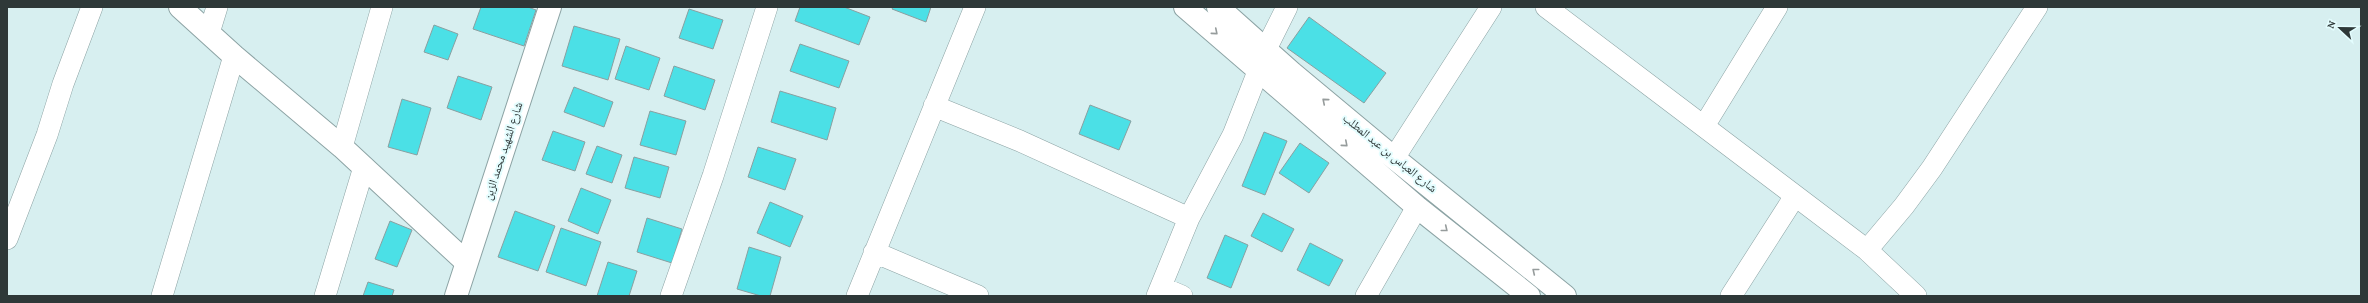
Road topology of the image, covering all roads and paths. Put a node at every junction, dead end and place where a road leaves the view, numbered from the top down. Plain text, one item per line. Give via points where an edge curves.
1 (92, 7) edge
2 (180, 7) edge
3 (217, 7) edge
4 (382, 7) edge
5 (550, 7) edge
6 (767, 7) edge
7 (974, 7) edge
8 (1185, 7) edge
9 (1218, 7) edge
10 (1287, 7) edge
11 (1491, 7) edge
12 (1546, 7) edge
13 (1777, 7) edge
14 (2037, 7) edge
15 (209, 32) junction
16 (234, 56) junction
17 (1262, 59) junction
18 (934, 106) junction
19 (1704, 126) junction
20 (342, 147) junction
21 (1394, 158) junction
22 (364, 167) junction
23 (1794, 196) junction
24 (1418, 207) junction
25 (1189, 218) junction
26 (7, 239) edge
27 (1867, 250) junction
28 (874, 252) junction
29 (466, 262) junction
30 (1159, 292) edge
31 (162, 296) edge
32 (325, 296) edge
33 (456, 296) edge
34 (671, 296) edge
35 (857, 296) edge
36 (978, 296) edge
37 (1182, 296) edge
38 (1366, 296) edge
39 (1529, 296) edge
40 (1565, 296) edge
41 (1731, 296) edge
42 (1916, 296) edge

1 - 26 street
2 - 15 street
3 - 15 street
4 - 20 street
5 - 29 street, شارع الشهيد محمد الزبن
6 - 34 street via 713,176
7 - 18 street
8 -> 17 street, شارع العباس بن عبد المطلب
9 - 17 street, شارع العباس بن عبد المطلب
10 - 17 street
11 - 21 street
12 - 19 street
13 - 19 street
14 - 27 street via 1932,168
15 - 16 street
16 - 20 street
16 - 31 street
21 -> 17 street, شارع العباس بن عبد المطلب
17 -> 24 street, شارع العباس بن عبد المطلب
17 - 25 street via 1233,135
18 - 25 street via 1020,141
18 - 28 street
19 - 23 street
20 - 22 street
40 -> 21 street, شارع العباس بن عبد المطلب
22 - 29 street
22 - 32 street
23 - 27 street
23 - 41 street
24 - 38 street
24 -> 39 street, شارع العباس بن عبد المطلب
25 - 30 street
27 - 42 street
28 - 35 street
28 - 36 street
29 - 33 street, شارع الشهيد محمد الزبن
30 - 37 street

